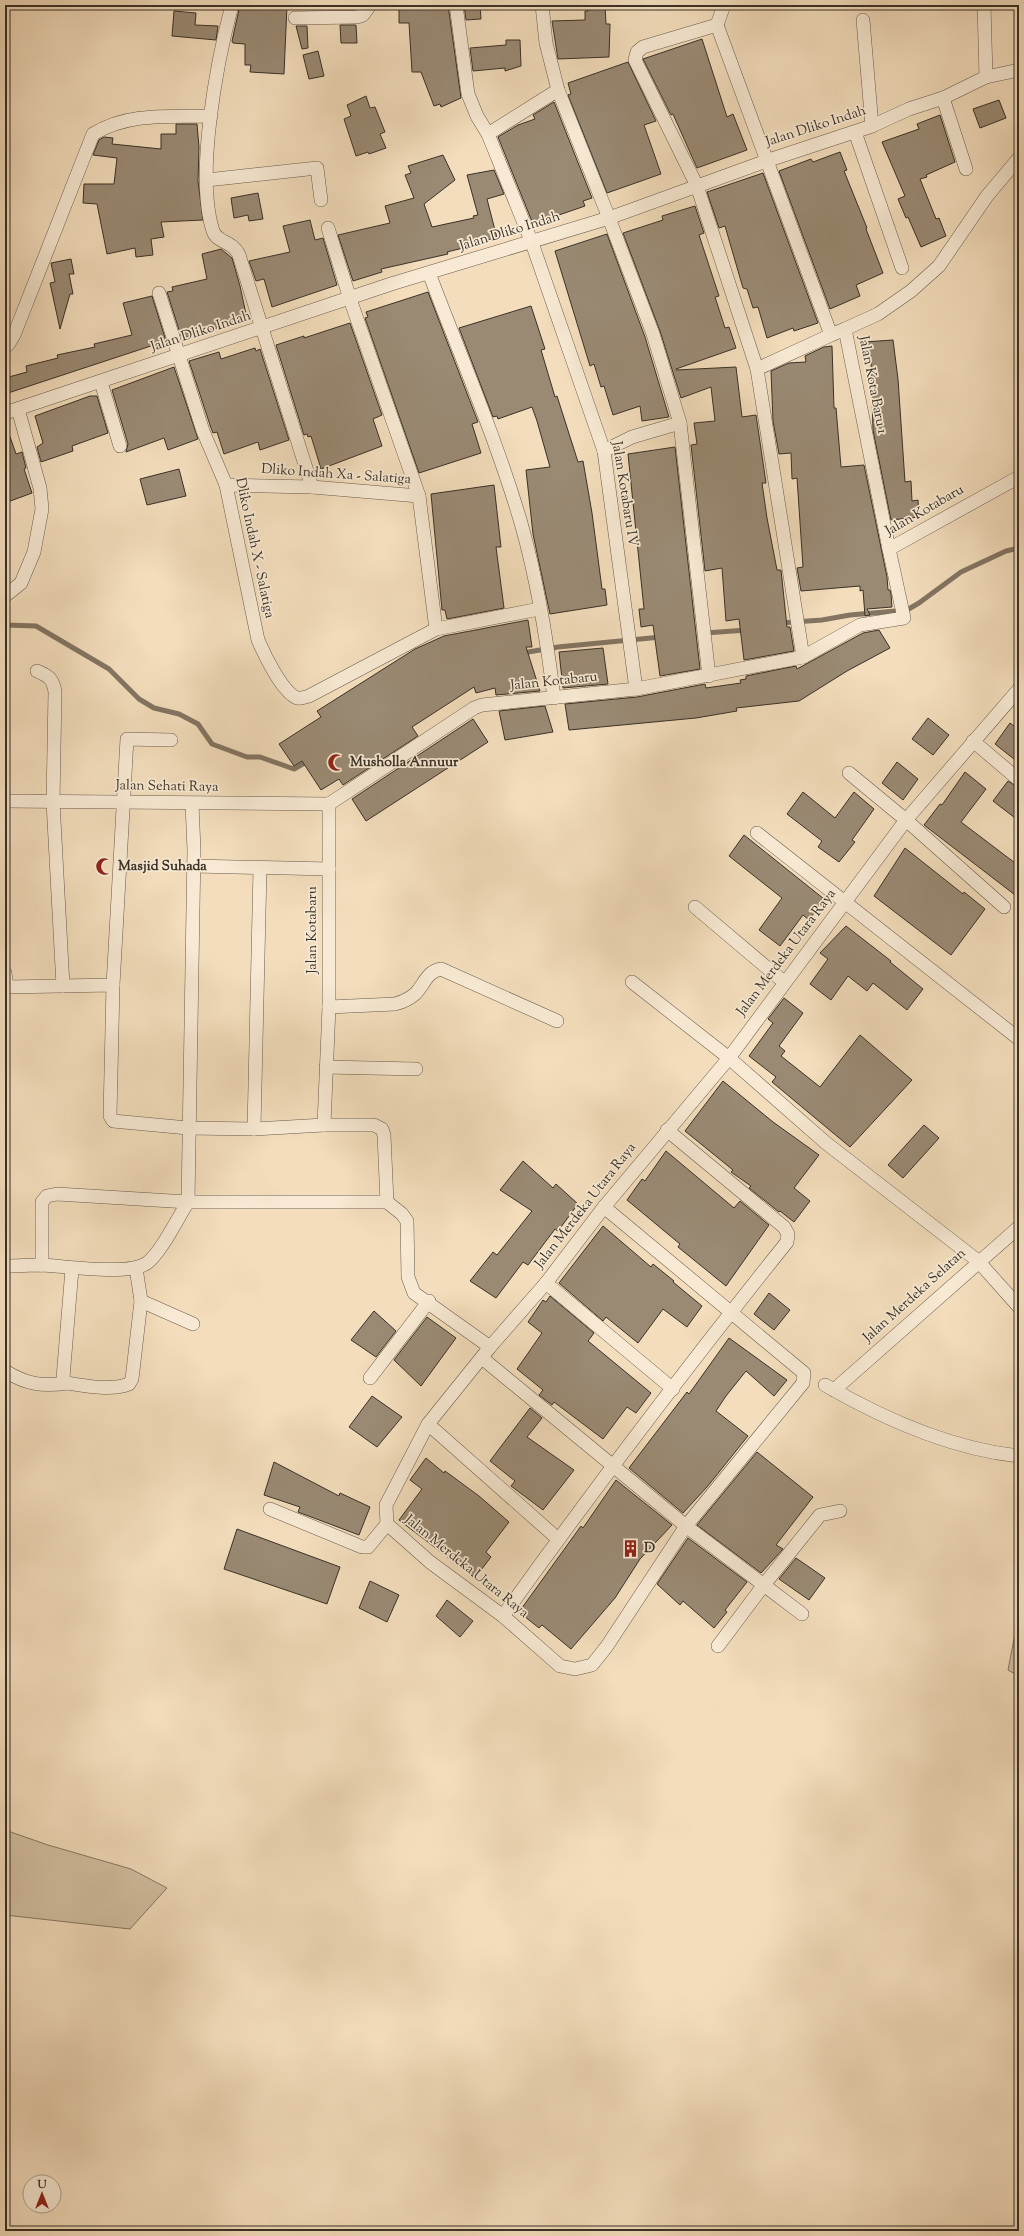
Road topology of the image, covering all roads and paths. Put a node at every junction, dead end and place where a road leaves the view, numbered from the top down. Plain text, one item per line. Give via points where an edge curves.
1 (232, 5) edge
2 (370, 5) edge
3 (456, 5) edge
4 (542, 5) edge
5 (724, 5) edge
6 (984, 5) edge
7 (295, 18) dead end
8 (863, 20) dead end
9 (717, 26) junction
10 (1019, 70) edge
11 (986, 77) junction
12 (558, 90) junction
13 (943, 98) junction
14 (211, 116) junction
15 (872, 126) junction
16 (855, 132) junction
17 (488, 134) junction
18 (1019, 158) edge
19 (766, 161) junction
20 (966, 169) dead end
21 (207, 180) junction
22 (698, 186) junction
23 (321, 200) dead end
24 (609, 218) junction
25 (328, 228) dead end
26 (532, 243) junction
27 (902, 268) dead end
28 (428, 273) junction
29 (159, 293) dead end
30 (350, 299) junction
31 (262, 329) junction
32 (845, 329) junction
33 (831, 335) junction
34 (5, 346) edge
35 (179, 355) junction
36 (757, 369) junction
37 (101, 382) junction
38 (18, 409) junction
39 (5, 413) edge
40 (680, 423) junction
41 (120, 446) dead end
42 (604, 451) junction
43 (1019, 477) edge
44 (226, 485) junction
45 (312, 487) junction
46 (419, 496) junction
47 (889, 550) junction
48 (5, 596) edge
49 (539, 609) junction
50 (436, 629) junction
51 (803, 657) junction
52 (37, 671) dead end
53 (709, 676) junction
54 (636, 689) junction
55 (1019, 689) edge
56 (554, 698) junction
57 (171, 740) dead end
58 (973, 741) junction
59 (849, 773) dead end
60 (1019, 780) edge
61 (5, 801) edge
62 (53, 802) junction
63 (124, 803) junction
64 (192, 804) junction
65 (329, 804) junction
66 (906, 820) junction
67 (757, 833) dead end
68 (194, 866) junction
69 (260, 869) junction
70 (330, 869) junction
71 (845, 901) junction
72 (695, 907) dead end
73 (1004, 907) dead end
74 (5, 973) edge
75 (632, 982) dead end
76 (784, 982) junction
77 (113, 985) junction
78 (63, 986) junction
79 (329, 1007) junction
80 (557, 1021) dead end
81 (1019, 1039) edge
82 (729, 1058) junction
83 (326, 1067) junction
84 (416, 1069) dead end
85 (324, 1124) junction
86 (188, 1128) junction
87 (254, 1129) junction
88 (667, 1130) junction
89 (188, 1202) junction
90 (387, 1202) junction
91 (604, 1207) junction
92 (1019, 1227) edge
93 (978, 1262) junction
94 (42, 1265) junction
95 (5, 1266) edge
96 (136, 1268) junction
97 (72, 1269) junction
98 (546, 1283) junction
99 (141, 1301) junction
100 (428, 1301) junction
101 (1019, 1307) edge
102 (732, 1311) junction
103 (193, 1324) dead end
104 (490, 1347) junction
105 (482, 1358) junction
106 (5, 1371) edge
107 (804, 1372) junction
108 (370, 1378) dead end
109 (67, 1383) junction
110 (825, 1385) junction
111 (673, 1389) junction
112 (428, 1424) junction
113 (1019, 1456) edge
114 (614, 1466) junction
115 (270, 1509) dead end
116 (840, 1511) dead end
117 (387, 1524) junction
118 (686, 1526) junction
119 (558, 1539) junction
120 (762, 1586) junction
121 (802, 1614) dead end
122 (502, 1616) junction
123 (718, 1646) dead end

1 - 14 street via 222,41
2 - 7 street via 363,15 357,17
3 - 17 street, Jalan Kotabaru IV via 468,94
4 - 12 street via 546,43
5 - 9 street
6 - 11 street
8 - 15 street
9 - 19 street
9 - 22 street via 643,46 637,52 635,60
10 - 11 street, Jalan Dliko Indah
11 - 13 street, Jalan Dliko Indah
12 - 17 street
12 - 24 street
13 - 15 street, Jalan Dliko Indah via 909,109
13 - 20 street
14 - 21 street
14 - 34 street via 128,119 93,134 14,335
15 - 16 street, Jalan Dliko Indah
16 - 19 street, Jalan Dliko Indah
16 - 27 street
17 - 26 street, Jalan Kotabaru IV
18 - 32 street via 987,196 939,266 878,314
19 - 22 street, Jalan Dliko Indah
19 - 33 street
21 - 23 street via 316,168
21 - 31 street via 213,230 216,237 233,245 237,251
22 - 24 street, Jalan Dliko Indah
22 - 36 street
24 - 26 street, Jalan Dliko Indah
24 - 40 street via 653,334
25 - 30 street
26 - 28 street, Jalan Dliko Indah
26 - 42 street, Jalan Kotabaru IV
28 - 30 street, Jalan Dliko Indah
28 - 49 street via 509,484 530,557
29 - 35 street, Dliko Indah X - Salatiga
30 - 31 street, Jalan Dliko Indah
30 - 46 street
31 - 35 street, Jalan Dliko Indah
31 - 45 street
32 - 33 street, Jalan Kota Baru 1
32 - 47 street, Jalan Kota Baru 1
33 - 36 street, Jalan Kota Baru 1
35 - 37 street, Jalan Dliko Indah
35 - 44 street, Dliko Indah X - Salatiga via 203,431
36 - 51 street
37 - 38 street, Jalan Dliko Indah
37 - 41 street
38 - 39 street, Jalan Dliko Indah
38 - 48 street via 40,488 42,509 34,552 20,583
40 - 42 street via 632,437
40 - 53 street
42 - 54 street, Jalan Kotabaru IV
43 - 47 street, Jalan Kotabaru
44 - 45 street, Dliko Indah Xa - Salatiga
44 - 50 street, Dliko Indah X - Salatiga via 258,640 278,676 293,696 300,699 309,696
45 - 46 street, Dliko Indah Xa - Salatiga
46 - 50 street
47 - 51 street, Jalan Kotabaru via 904,618 860,625
49 - 50 street
49 - 56 street via 547,643
51 - 53 street, Jalan Kotabaru
52 - 62 street via 48,675 53,681 55,692
53 - 54 street, Jalan Kotabaru
54 - 56 street, Jalan Kotabaru
55 - 58 street, Jalan Merdeka Utara Raya
56 - 65 street, Jalan Kotabaru via 474,708
57 - 63 street via 127,739
58 - 60 street
58 - 66 street, Jalan Merdeka Utara Raya
59 - 66 street
61 - 62 street, Jalan Sehati Raya
62 - 63 street, Jalan Sehati Raya
62 - 78 street
63 - 64 street, Jalan Sehati Raya
63 - 77 street
64 - 65 street, Jalan Sehati Raya
64 - 68 street
65 - 70 street, Jalan Kotabaru
66 - 71 street, Jalan Merdeka Utara Raya
66 - 73 street
67 - 71 street
68 - 69 street
68 - 86 street
69 - 70 street
69 - 87 street
70 - 79 street, Jalan Kotabaru
71 - 76 street, Jalan Merdeka Utara Raya
71 - 81 street
72 - 76 street
74 - 78 street via 7,987
75 - 82 street
76 - 82 street, Jalan Merdeka Utara Raya
77 - 78 street
77 - 86 street via 111,1118 116,1122
79 - 80 street via 395,1004 404,1001 416,993 429,974 442,969
79 - 83 street, Jalan Kotabaru
82 - 88 street, Jalan Merdeka Utara Raya
82 - 93 street via 826,1143
83 - 84 street
83 - 85 street, Jalan Kotabaru
85 - 87 street
85 - 90 street via 374,1125 382,1129
86 - 87 street
86 - 89 street
88 - 91 street, Jalan Merdeka Utara Raya
88 - 102 street via 787,1231 787,1242
89 - 90 street
89 - 94 street via 57,1194 47,1196 42,1202
89 - 96 street via 157,1251 147,1263
90 - 100 street via 407,1220 410,1283 414,1293
91 - 98 street, Jalan Merdeka Utara Raya
91 - 102 street
92 - 93 street, Jalan Merdeka Selatan
93 - 101 street
93 - 110 street, Jalan Merdeka Selatan
94 - 95 street
94 - 97 street
96 - 97 street
96 - 99 street
97 - 109 street via 63,1375
98 - 104 street, Jalan Merdeka Utara Raya
98 - 111 street
99 - 103 street
99 - 109 street via 132,1379 129,1384 98,1386
100 - 104 street
100 - 108 street
102 - 107 street
102 - 111 street
104 - 105 street, Jalan Merdeka Utara Raya
105 - 112 street, Jalan Merdeka Utara Raya
105 - 114 street
106 - 109 street via 20,1380 38,1385
107 - 110 street
107 - 118 street, Jalan Merdeka Utara Raya via 803,1383
110 - 113 street via 877,1414 920,1431 962,1444
111 - 114 street
112 - 117 street, Jalan Merdeka Utara Raya via 386,1506
112 - 119 street
114 - 118 street
114 - 119 street
115 - 117 street via 362,1547 368,1547
116 - 120 street via 820,1515
117 - 122 street, Jalan Merdeka Utara Raya via 430,1562
118 - 120 street
118 - 122 street, Jalan Merdeka Utara Raya via 595,1663 575,1669 560,1666
119 - 122 street
120 - 121 street
120 - 123 street

